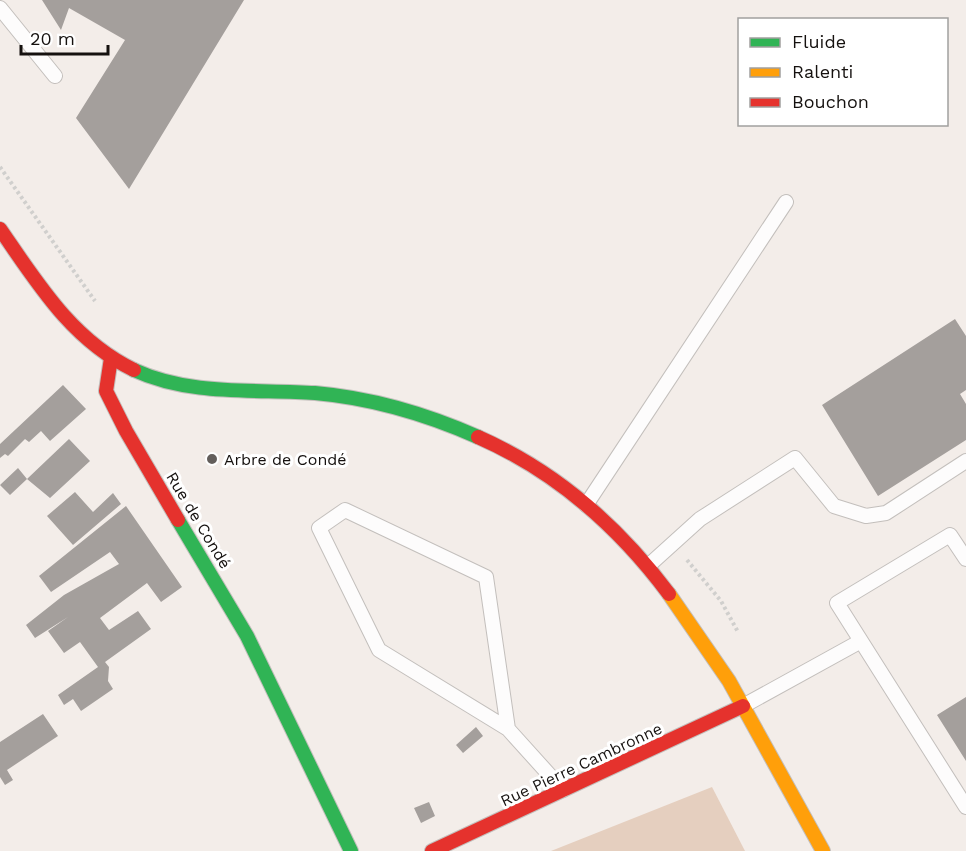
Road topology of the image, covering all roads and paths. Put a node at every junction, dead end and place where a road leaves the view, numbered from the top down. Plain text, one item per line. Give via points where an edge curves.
1 (0, 8) edge
2 (55, 76) dead end
3 (0, 167) edge
4 (786, 202) dead end
5 (0, 229) edge
6 (101, 310) dead end
7 (111, 358) junction
8 (966, 461) edge
9 (586, 506) junction
10 (966, 559) edge
11 (648, 566) junction
12 (861, 641) junction
13 (743, 706) junction
14 (508, 729) junction
15 (563, 790) junction
16 (966, 807) edge
17 (351, 851) edge
18 (432, 851) edge
19 (823, 851) edge

1 - 2 lane
3 - 6 path
4 - 9 lane
5 - 7 main road via 60,314
7 - 9 main road via 174,386 350,397 441,421 506,450
7 - 17 main road, Rue de Condé via 106,391 247,636
8 - 11 lane via 886,513 866,516 834,506 795,458 700,519
9 - 11 main road
10 - 12 lane via 950,535 837,603
11 - 13 main road via 686,613
12 - 13 lane
12 - 16 lane
13 - 15 main road, Rue Pierre Cambronne
13 - 19 main road
14 - 14 lane via 486,577 345,510 319,528 379,650
14 - 15 lane
15 - 18 main road, Rue Pierre Cambronne

